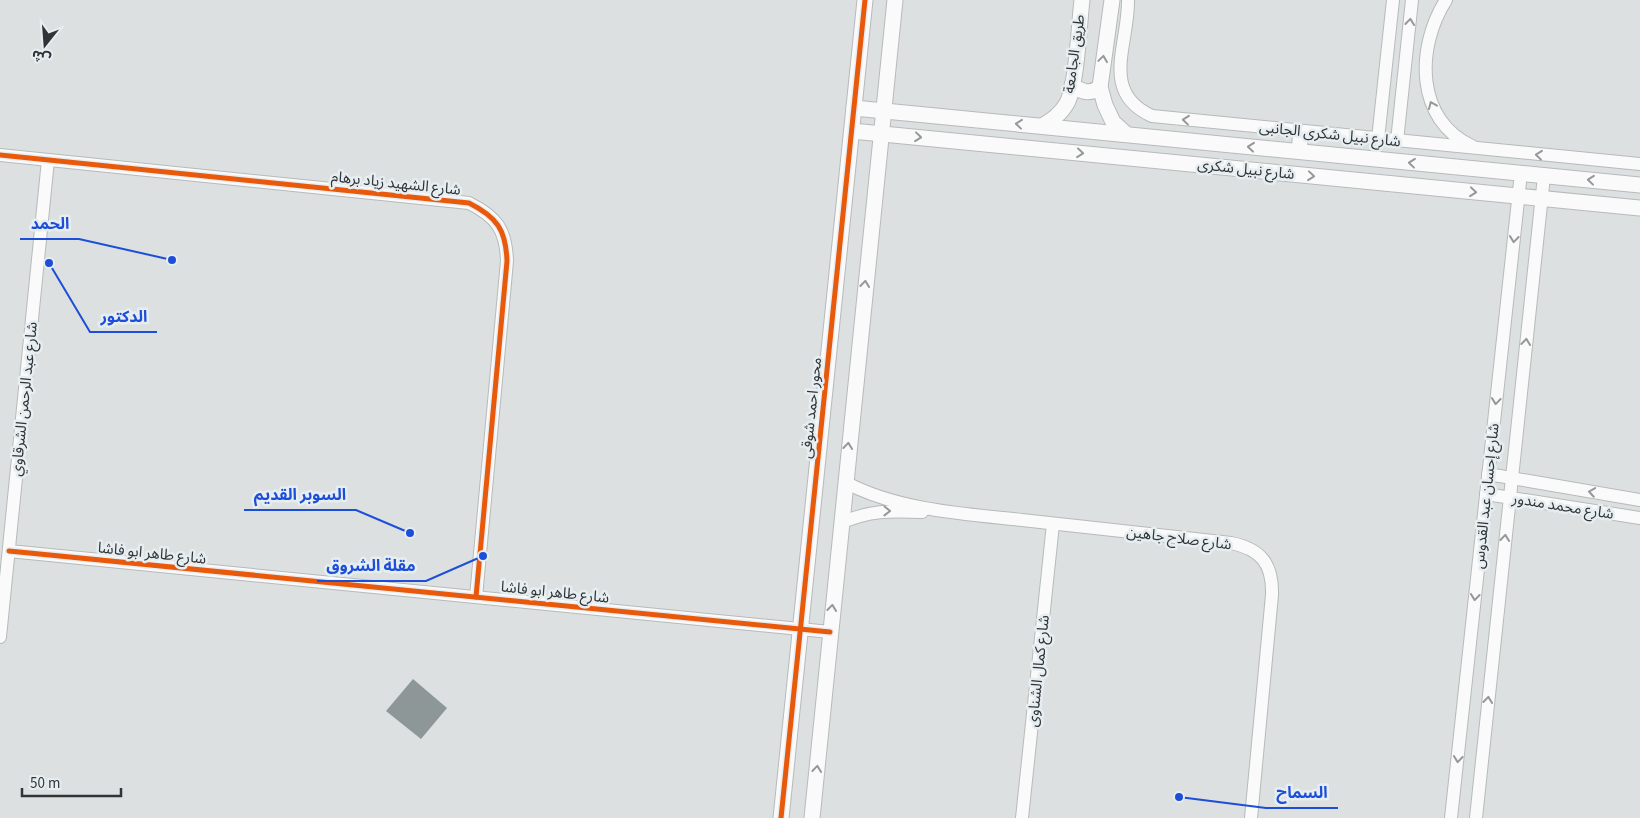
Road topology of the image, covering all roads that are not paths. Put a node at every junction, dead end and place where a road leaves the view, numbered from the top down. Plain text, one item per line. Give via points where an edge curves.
1 (866, 0) edge
2 (895, 0) edge
3 (1082, 0) edge
4 (1112, 0) edge
5 (1128, 0) edge
6 (1393, 0) edge
7 (1412, 0) edge
8 (1446, 0) edge
9 (1389, 42) junction
10 (1408, 44) junction
11 (1072, 85) junction
12 (1100, 87) junction
13 (854, 108) junction
14 (883, 110) junction
15 (992, 121) junction
16 (1042, 126) junction
17 (852, 131) junction
18 (1301, 132) junction
19 (881, 134) junction
20 (1126, 134) junction
21 (1378, 139) junction
22 (1397, 141) junction
23 (990, 144) junction
24 (1479, 149) junction
25 (1299, 152) junction
26 (0, 155) edge
27 (48, 160) junction
28 (1640, 164) edge
29 (1521, 173) junction
30 (1544, 176) junction
31 (1640, 185) edge
32 (1518, 196) junction
33 (1541, 198) junction
34 (1640, 208) edge
35 (1488, 474) junction
36 (1512, 478) junction
37 (845, 482) junction
38 (1486, 494) junction
39 (1510, 498) junction
40 (1640, 500) edge
41 (950, 512) junction
42 (1640, 518) edge
43 (840, 523) junction
44 (1053, 524) junction
45 (9, 551) junction
46 (476, 597) junction
47 (801, 629) junction
48 (830, 632) junction
49 (0, 637) edge
50 (781, 818) edge
51 (812, 818) edge
52 (1022, 818) edge
53 (1250, 818) edge
54 (1451, 818) edge
55 (1476, 818) edge

1 - 13 street, محور احمد شوقى
2 - 14 street
3 - 11 street, طريق الجامعة
12 -> 4 street, طريق الجامعة
18 -> 5 street, شارع نبيل شكرى الجانبى via 1158,117 1140,111 1123,91 1120,78
6 - 9 street
10 -> 7 street
24 -> 8 street via 1447,129 1429,98 1426,79 1429,42
9 - 10 street
9 - 21 street
10 - 22 street
11 - 12 street via 1084,92
11 - 16 street, طريق الجامعة via 1068,102 1057,116
12 - 20 street, طريق الجامعة via 1104,105 1113,122
13 - 14 street, شارع نبيل شكرى
13 - 17 street, محور احمد شوقى
14 - 15 street, شارع نبيل شكرى
14 - 19 street
16 -> 15 street, شارع نبيل شكرى
15 - 23 street
16 - 20 street, شارع نبيل شكرى
17 - 19 street, شارع نبيل شكرى
17 - 47 street, محور احمد شوقى
18 - 21 street, شارع نبيل شكرى الجانبى
18 - 25 street
19 -> 23 street, شارع نبيل شكرى
37 -> 19 street
25 -> 20 street, شارع نبيل شكرى
21 - 22 street, شارع نبيل شكرى الجانبى
22 - 24 street, شارع نبيل شكرى الجانبى
23 -> 32 street, شارع نبيل شكرى
28 -> 24 street, شارع نبيل شكرى الجانبى
29 -> 25 street, شارع نبيل شكرى
26 - 27 street, شارع الشهيد زياد برهام
27 - 45 street, شارع عبد الرحمن الشرقاوي
27 - 46 street, شارع الشهيد زياد برهام via 469,203 486,212 499,225 506,242 507,261
29 - 30 street, شارع نبيل شكرى
29 - 32 street, شارع إحسان عبد القدوس
31 -> 30 street, شارع نبيل شكرى
30 - 33 street, شارع إحسان عبد القدوس
32 - 33 street, شارع نبيل شكرى
32 -> 35 street, شارع إحسان عبد القدوس
33 - 34 street, شارع نبيل شكرى
36 -> 33 street, شارع إحسان عبد القدوس
35 - 36 street, شارع محمد مندور
35 - 38 street, شارع إحسان عبد القدوس
36 - 39 street, شارع إحسان عبد القدوس
40 -> 36 street, شارع محمد مندور
37 - 41 street, شارع صلاح جاهين via 881,498
37 - 43 street
38 - 39 street, شارع محمد مندور
38 -> 54 street, شارع إحسان عبد القدوس
39 - 42 street, شارع محمد مندور
55 -> 39 street, شارع إحسان عبد القدوس
43 -> 41 street, شارع صلاح جاهين via 879,511
41 - 44 street, شارع صلاح جاهين
48 -> 43 street
44 - 52 street, شارع كمال الشناوى
44 - 53 street, شارع صلاح جاهين via 1231,543 1246,546 1268,566 1272,595
45 - 46 street, شارع طاهر ابو فاشا
45 - 49 street, شارع عبد الرحمن الشرقاوي
46 - 47 street, شارع طاهر ابو فاشا
47 - 48 street, شارع طاهر ابو فاشا
47 - 50 street, محور احمد شوقى
51 -> 48 street

